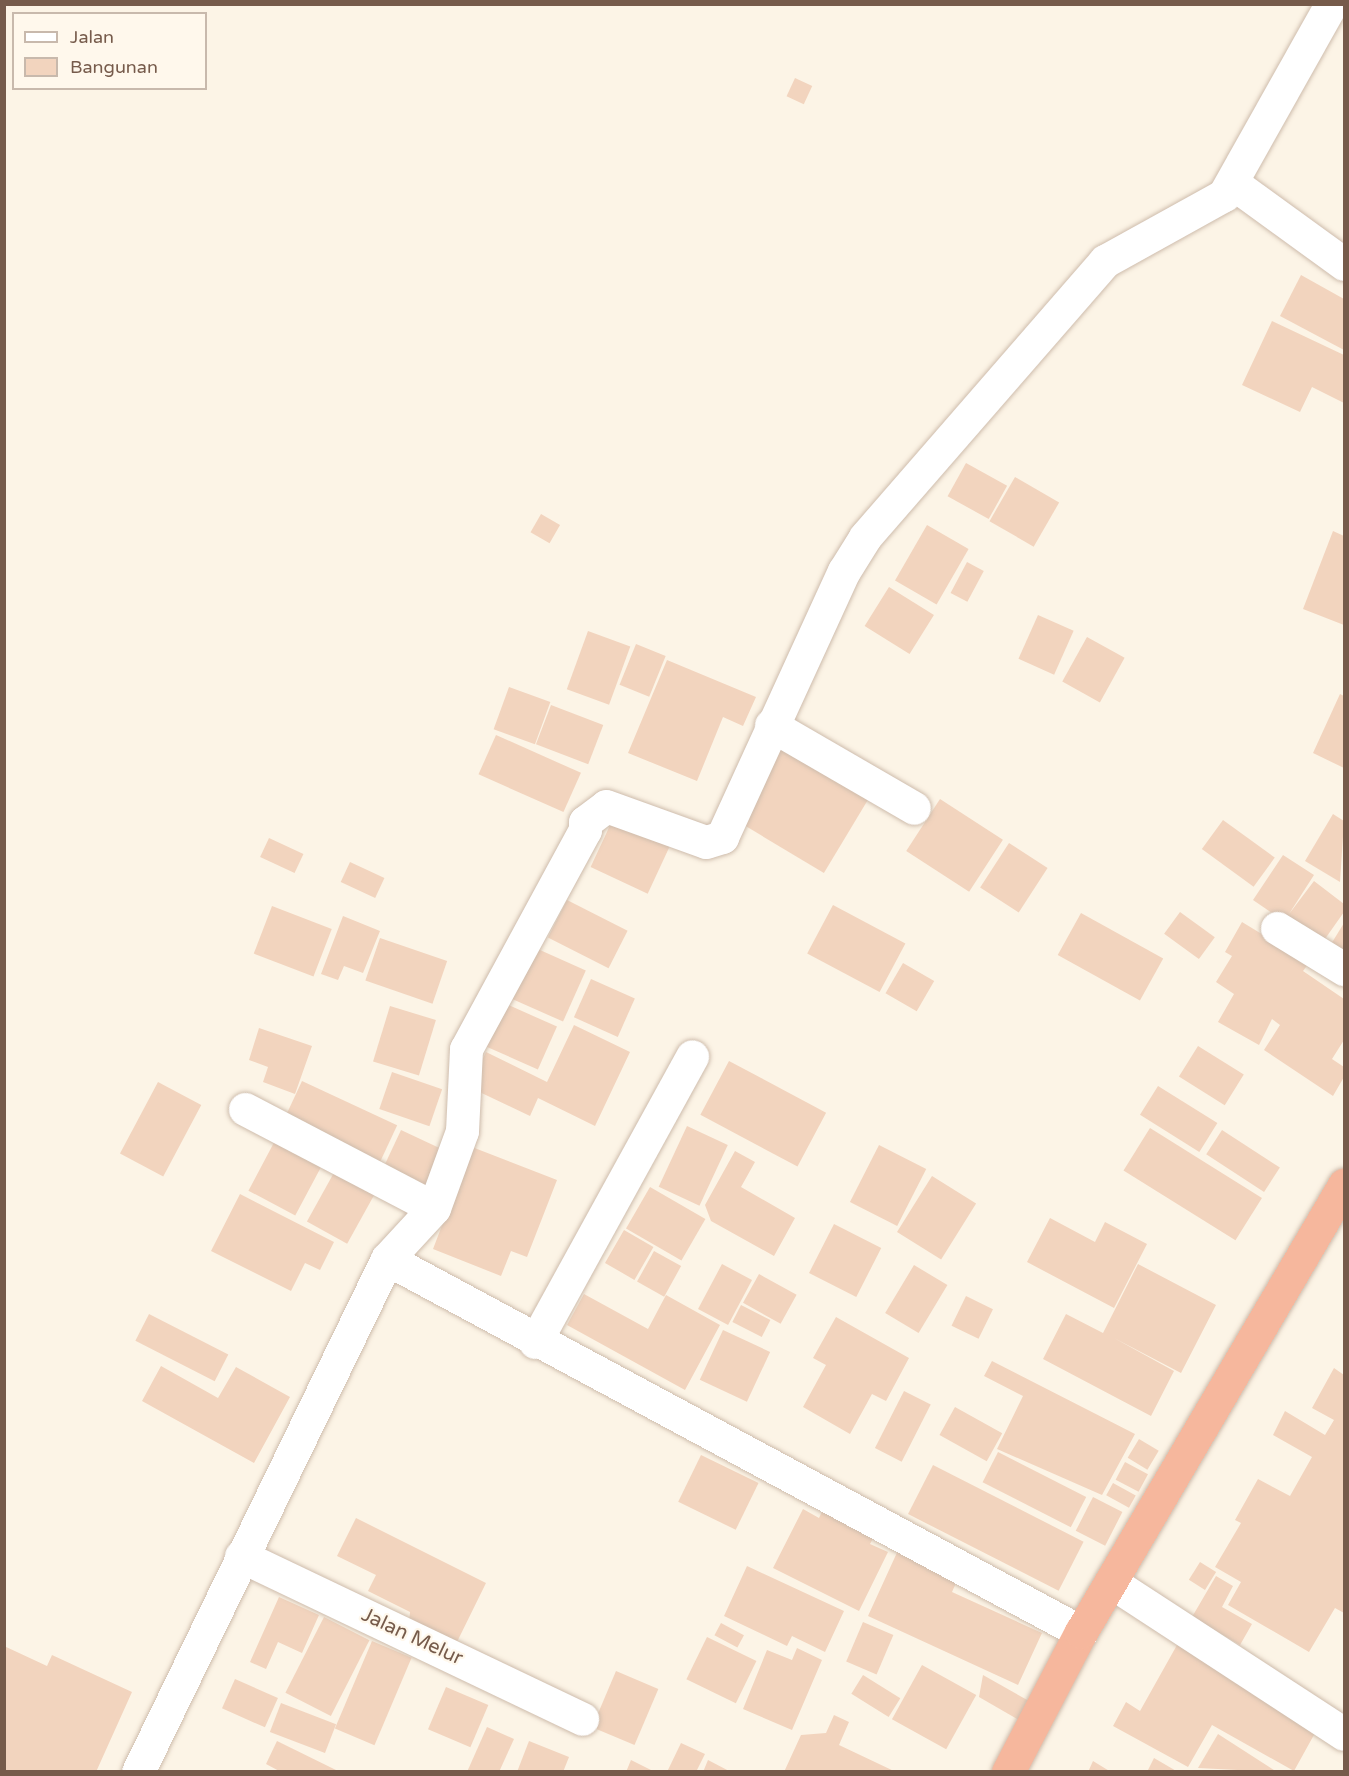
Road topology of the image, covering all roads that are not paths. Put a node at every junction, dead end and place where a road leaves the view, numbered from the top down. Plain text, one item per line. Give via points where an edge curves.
1 (1331, 4) edge
2 (1234, 184) junction
3 (1344, 264) edge
4 (771, 725) junction
5 (914, 808) dead end
6 (1277, 928) dead end
7 (1344, 969) edge
8 (692, 1056) dead end
9 (245, 1109) dead end
10 (1344, 1185) edge
11 (434, 1208) junction
12 (387, 1259) junction
13 (535, 1342) junction
14 (241, 1556) junction
15 (1111, 1582) junction
16 (1081, 1632) junction
17 (582, 1719) dead end
18 (1344, 1734) edge
19 (138, 1772) edge
20 (1008, 1772) edge

1 - 2 street
2 - 3 street
2 - 4 street via 1206,209 1150,233 1105,261 1064,304 865,537 844,571
4 - 5 street
4 - 11 street via 729,828 712,843 606,806 585,822 585,830 466,1049 462,1131
6 - 7 street
8 - 13 street
9 - 11 street
10 - 15 highway
11 - 12 street
12 - 13 street
12 - 14 street
13 - 16 street
14 - 17 street, Jalan Melur
14 - 19 street
15 - 16 highway
15 - 18 street
16 - 20 highway

